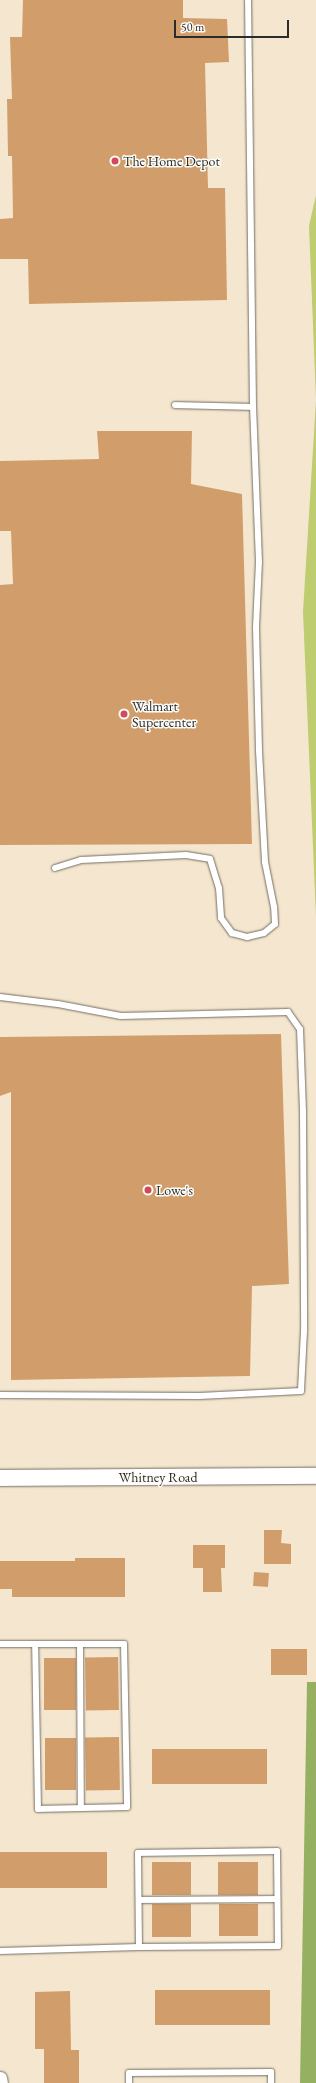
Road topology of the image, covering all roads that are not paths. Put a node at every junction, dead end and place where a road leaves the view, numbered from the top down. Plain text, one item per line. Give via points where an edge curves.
1 (248, 0) edge
2 (175, 405) dead end
3 (253, 407) junction
4 (55, 868) dead end
5 (0, 997) edge
6 (0, 1395) edge
7 (316, 1476) edge
8 (0, 1478) edge
9 (0, 1644) edge
10 (35, 1644) junction
11 (80, 1644) junction
12 (81, 1808) junction
13 (277, 1899) junction
14 (139, 1900) junction
15 (139, 1947) junction
16 (0, 1951) edge
17 (0, 2078) edge
18 (1, 2083) edge
19 (129, 2083) edge
20 (271, 2083) edge

1 - 3 lane
2 - 3 lane
3 - 4 lane via 258,562 256,627 259,750 265,862 275,924 264,933 247,937 232,933 221,918 219,888 210,859 186,855 81,860
5 - 6 lane via 58,1004 121,1016 288,1012 300,1029 304,1323 301,1391 200,1396
7 - 8 street, Whitney Road
9 - 10 lane
10 - 11 lane
10 - 12 lane via 38,1809
11 - 12 lane
11 - 12 lane via 124,1644 127,1807
13 - 14 lane
13 - 14 lane via 277,1851 270,1851 138,1853
13 - 15 lane via 278,1946
14 - 15 lane
15 - 16 lane
17 - 18 street
19 - 20 lane via 129,2073 271,2072

